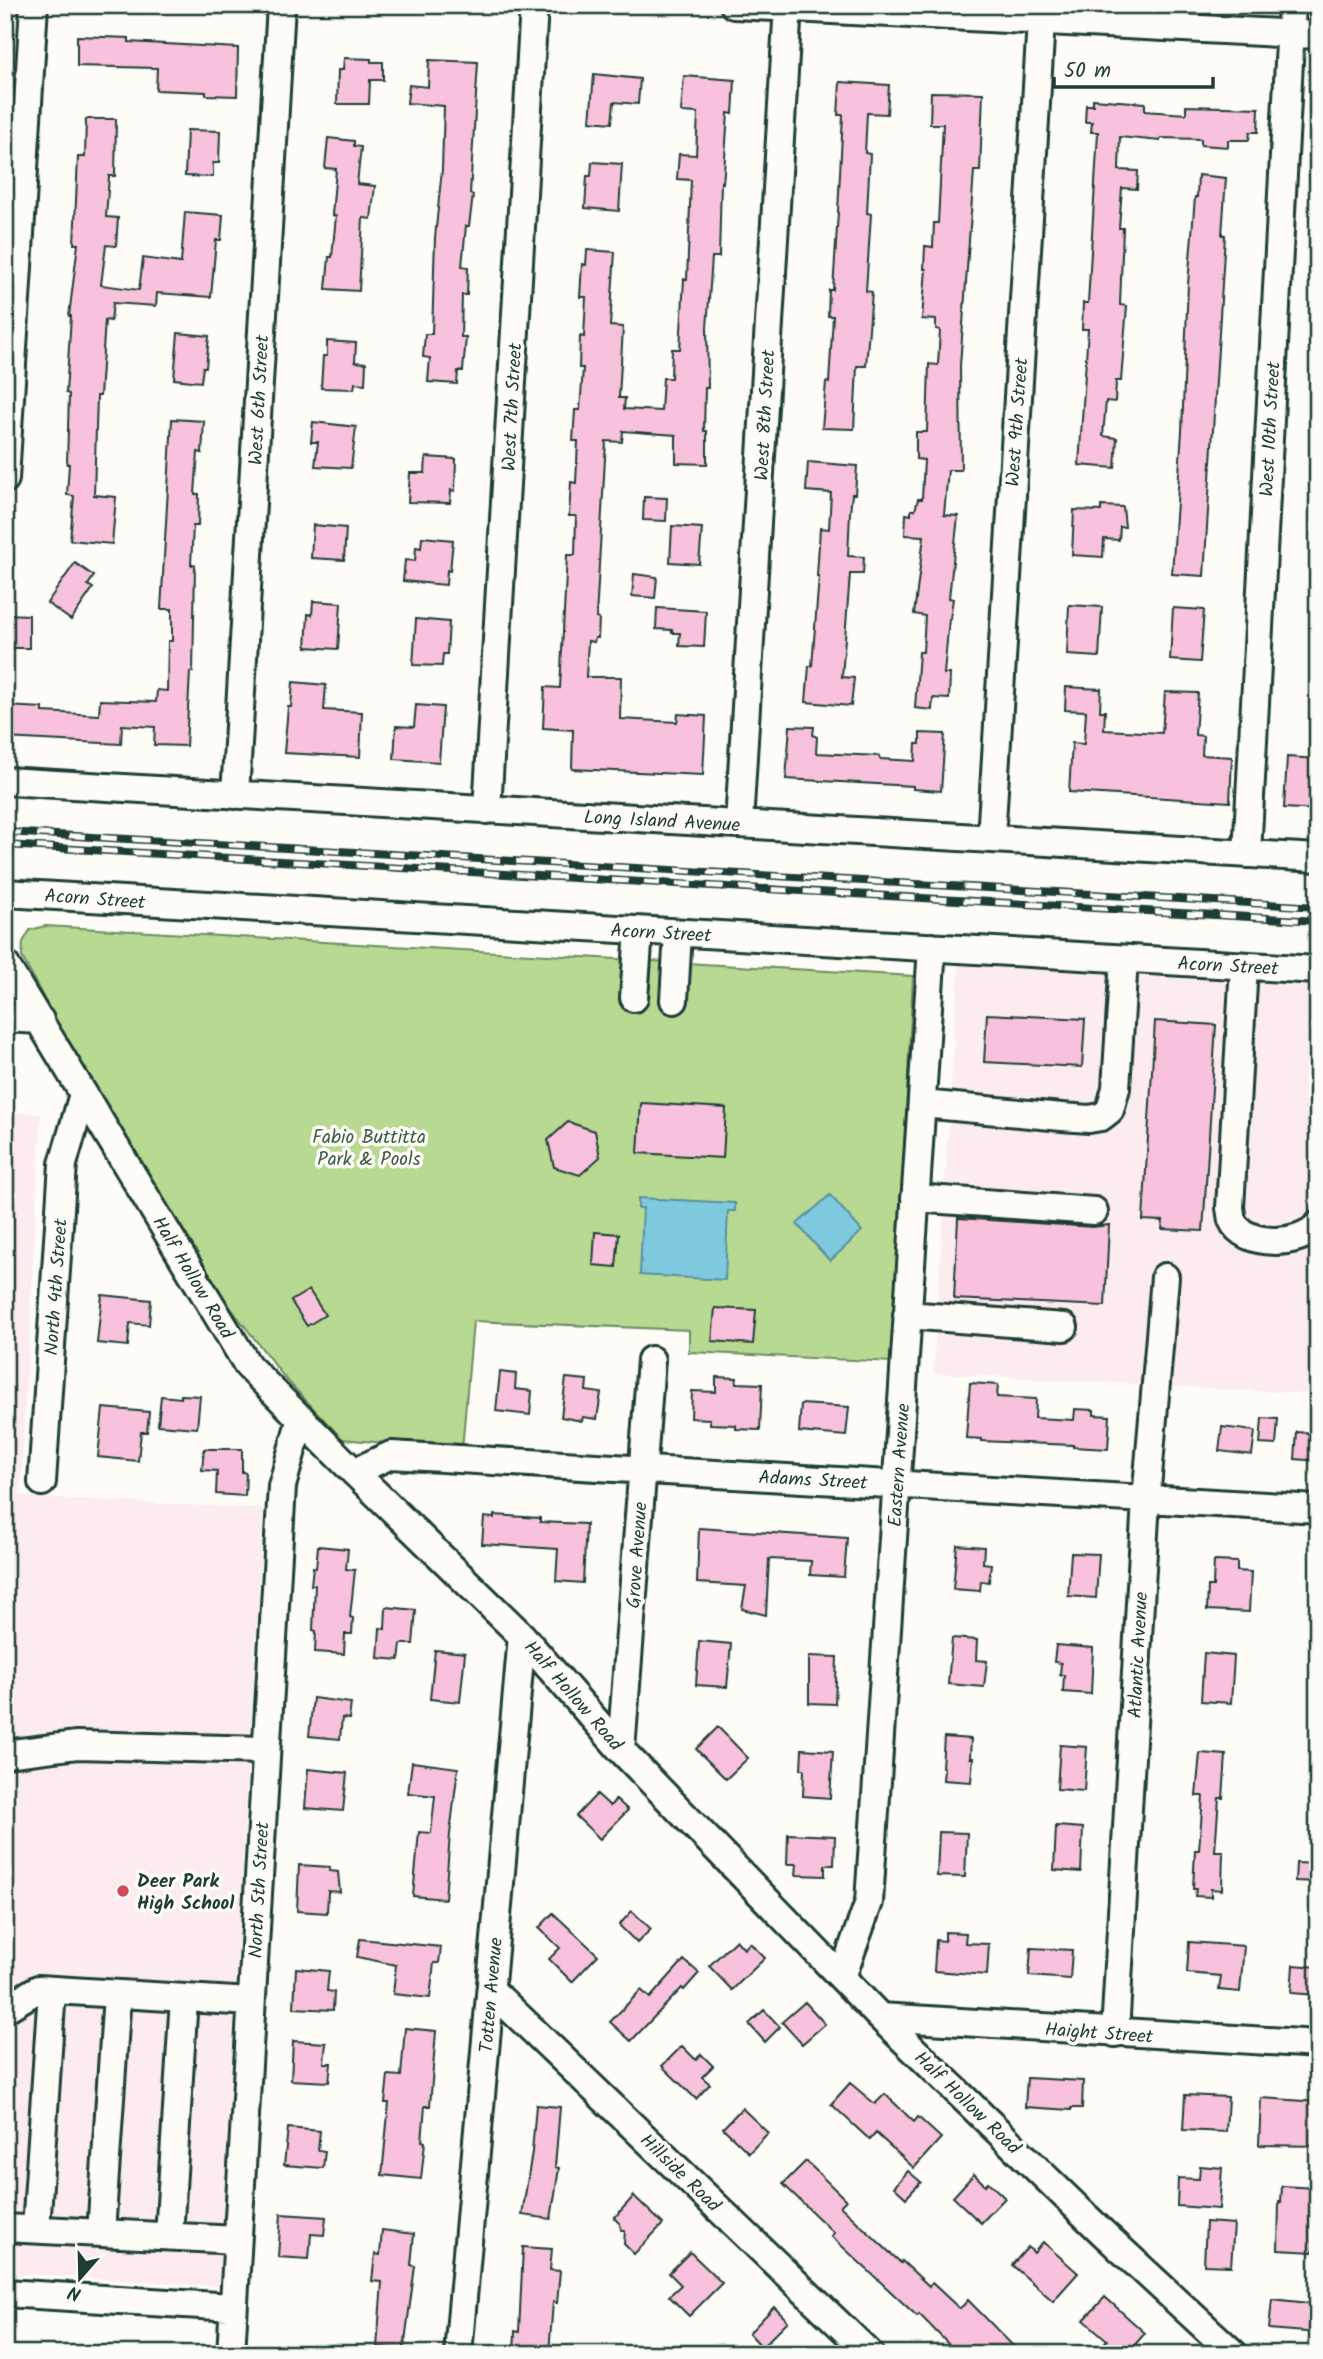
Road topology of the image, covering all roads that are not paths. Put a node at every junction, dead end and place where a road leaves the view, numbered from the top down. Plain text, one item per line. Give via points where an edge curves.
1 (34, 5) edge
2 (281, 5) edge
3 (534, 5) edge
4 (734, 5) edge
5 (1292, 5) edge
6 (788, 7) edge
7 (1041, 13) edge
8 (1291, 33) junction
9 (1318, 35) edge
10 (5, 479) edge
11 (5, 781) edge
12 (235, 795) junction
13 (487, 810) junction
14 (739, 824) junction
15 (990, 839) junction
16 (1247, 854) junction
17 (1318, 858) edge
18 (5, 893) edge
19 (639, 930) junction
20 (678, 933) junction
21 (932, 947) junction
22 (1124, 959) junction
23 (5, 964) edge
24 (1244, 966) junction
25 (1318, 970) edge
26 (634, 998) dead end
27 (674, 1000) dead end
28 (5, 1018) edge
29 (40, 1020) junction
30 (83, 1094) junction
31 (922, 1104) junction
32 (915, 1198) junction
33 (1094, 1212) dead end
34 (1318, 1225) edge
35 (1165, 1277) dead end
36 (908, 1315) junction
37 (1064, 1327) dead end
38 (651, 1360) dead end
39 (299, 1423) junction
40 (642, 1469) junction
41 (354, 1472) junction
42 (43, 1482) dead end
43 (896, 1484) junction
44 (1146, 1500) junction
45 (1318, 1508) edge
46 (522, 1636) junction
47 (266, 1750) junction
48 (621, 1750) junction
49 (5, 1754) edge
50 (842, 1978) junction
51 (52, 1990) junction
52 (491, 1990) junction
53 (117, 1994) junction
54 (184, 1998) junction
55 (251, 2003) junction
56 (5, 2009) edge
57 (880, 2017) junction
58 (1115, 2033) junction
59 (1318, 2044) edge
60 (5, 2228) edge
61 (36, 2229) junction
62 (101, 2233) junction
63 (169, 2236) junction
64 (237, 2240) junction
65 (5, 2293) edge
66 (233, 2308) junction
67 (231, 2354) edge
68 (458, 2354) edge
69 (870, 2354) edge
70 (1234, 2354) edge

1 - 10 street
2 - 12 street, West 6th Street
3 - 13 street, West 7th Street
4 - 6 street
5 - 8 street, West 10th Street
6 - 7 street
6 - 14 street, West 8th Street
7 - 8 street
7 - 15 street, West 9th Street
8 - 9 street
8 - 16 street, West 10th Street
11 - 12 street, Long Island Avenue
12 - 13 street, Long Island Avenue
13 - 14 street, Long Island Avenue
14 - 15 street, Long Island Avenue
15 - 16 street, Long Island Avenue
16 - 17 street, Long Island Avenue
18 - 19 street, Acorn Street
19 - 20 street, Acorn Street
19 - 26 street
20 - 21 street, Acorn Street
20 - 27 street
21 - 22 street, Acorn Street
21 - 31 street, Eastern Avenue
22 - 24 street, Acorn Street
22 - 31 street via 1116,1088 1110,1110 1089,1119
23 - 29 street, Half Hollow Road
24 - 25 street, Acorn Street
24 - 34 street via 1230,1209 1233,1221 1256,1238 1283,1241 1298,1239
28 - 29 street
29 - 30 street, Half Hollow Road
30 - 39 street, Half Hollow Road via 248,1366
30 - 42 street, North 4th Street via 63,1164
31 - 32 street, Eastern Avenue
32 - 33 street
32 - 36 street, Eastern Avenue
35 - 44 street, Atlantic Avenue
36 - 37 street
36 - 43 street, Eastern Avenue
38 - 40 street, Grove Avenue
39 - 41 street, Half Hollow Road
39 - 47 street, North 5th Street via 282,1486
40 - 41 street, Adams Street via 391,1455
40 - 43 street, Adams Street
40 - 48 street, Grove Avenue
41 - 46 street, Half Hollow Road
43 - 44 street, Adams Street
43 - 50 street, Eastern Avenue via 869,1902
44 - 45 street, Adams Street
44 - 58 street, Atlantic Avenue
46 - 48 street, Half Hollow Road
46 - 52 street, Totten Avenue
47 - 49 street via 77,1745
47 - 55 street, North 5th Street
48 - 50 street, Half Hollow Road
50 - 57 street, Half Hollow Road
51 - 53 street
51 - 56 street via 38,1989
51 - 61 street
52 - 68 street, Totten Avenue
52 - 69 street, Hillside Road
53 - 54 street
53 - 62 street
54 - 55 street
54 - 63 street
55 - 64 street, North 5th Street
57 - 58 street, Haight Street
57 - 70 street, Half Hollow Road
58 - 59 street, Haight Street
60 - 61 street
61 - 62 street
62 - 63 street
63 - 64 street
64 - 66 street, North 5th Street
65 - 66 street
66 - 67 street, North 5th Street

